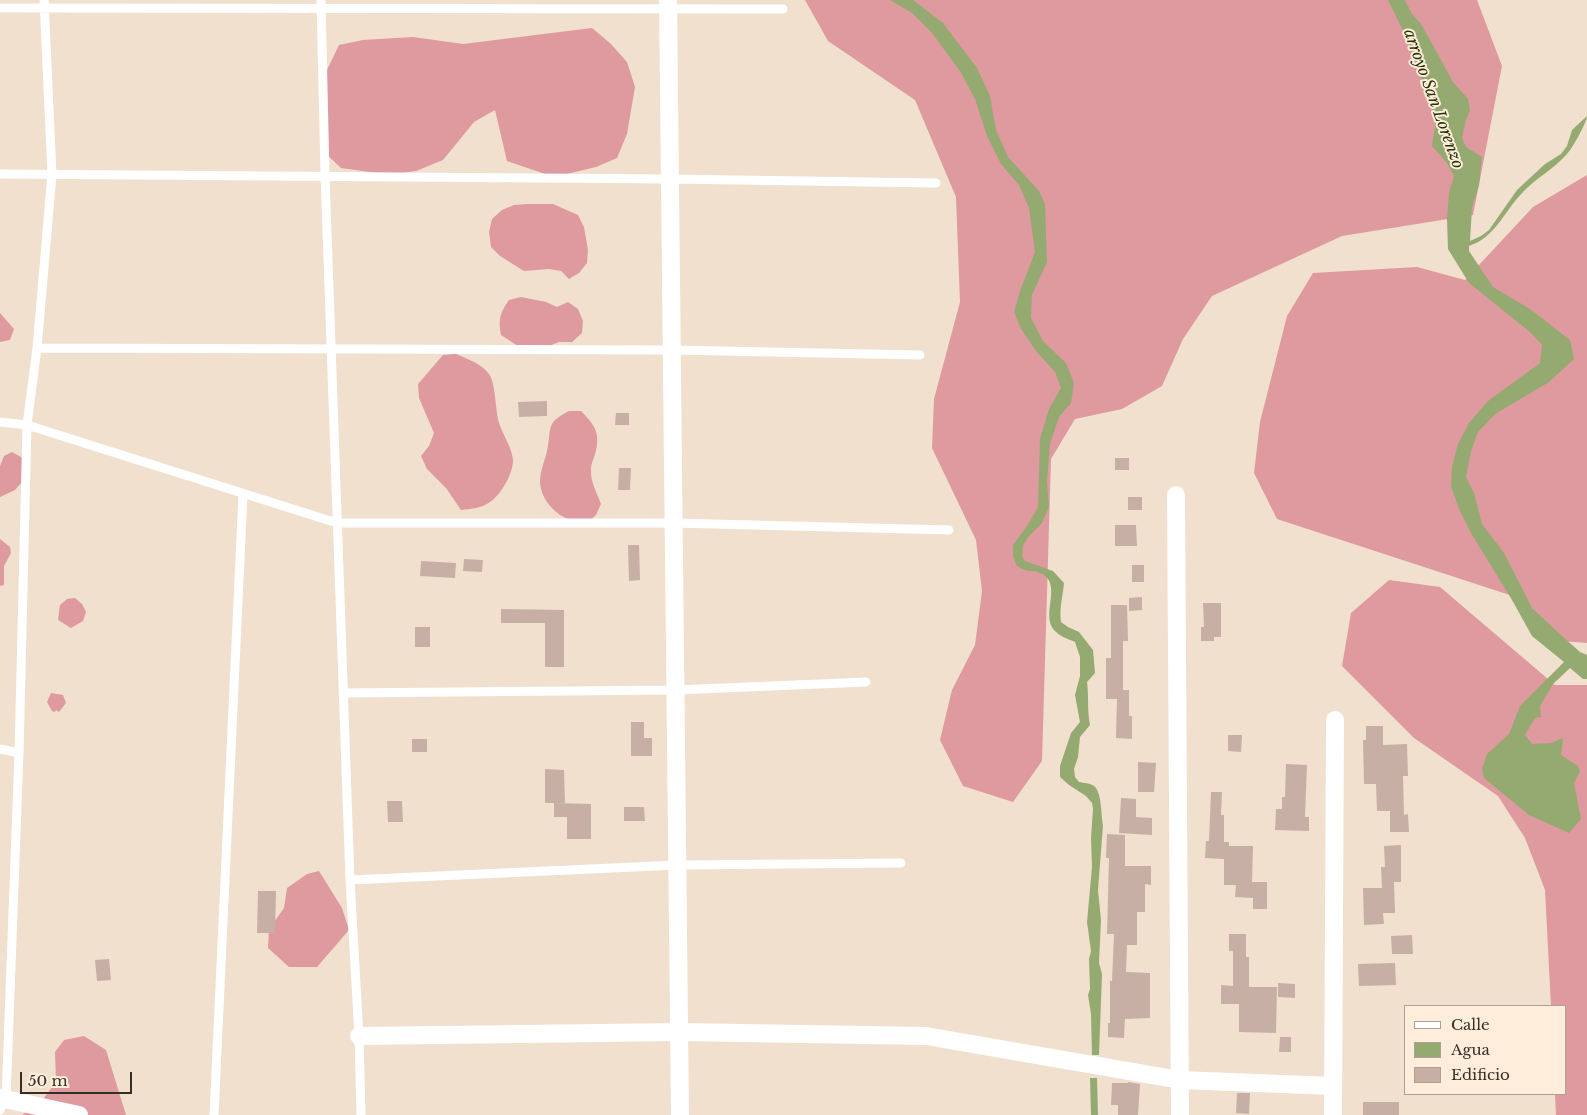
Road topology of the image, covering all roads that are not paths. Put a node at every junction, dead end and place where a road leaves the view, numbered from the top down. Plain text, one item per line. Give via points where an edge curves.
1 (44, 4) edge
2 (321, 4) edge
3 (668, 4) edge
4 (0, 8) edge
5 (783, 9) dead end
6 (0, 174) edge
7 (52, 174) junction
8 (325, 176) junction
9 (670, 179) junction
10 (936, 183) dead end
11 (36, 348) junction
12 (331, 350) junction
13 (672, 350) junction
14 (920, 355) dead end
15 (0, 422) edge
16 (27, 425) junction
17 (243, 494) junction
18 (1176, 495) dead end
19 (338, 523) junction
20 (674, 523) junction
21 (949, 530) dead end
22 (866, 682) dead end
23 (676, 690) junction
24 (343, 693) junction
25 (1334, 720) dead end
26 (0, 749) edge
27 (18, 753) junction
28 (901, 863) dead end
29 (678, 865) junction
30 (350, 880) junction
31 (680, 1032) junction
32 (358, 1036) junction
33 (1180, 1080) junction
34 (1333, 1086) junction
35 (2, 1102) edge
36 (79, 1115) edge
37 (214, 1115) edge
38 (361, 1115) edge
39 (680, 1115) edge
40 (1180, 1115) edge
41 (1333, 1115) edge

1 - 2 lane
1 - 4 lane
1 - 7 lane
2 - 3 lane
2 - 8 lane
3 - 5 lane
3 - 9 street
6 - 7 lane
7 - 8 lane
7 - 11 lane
8 - 9 lane
8 - 12 lane
9 - 10 lane
9 - 13 street
11 - 12 lane
11 - 16 lane
12 - 13 lane
12 - 19 lane
13 - 14 lane
13 - 20 street
15 - 16 lane
16 - 17 lane
16 - 27 lane
17 - 19 lane
17 - 37 lane
18 - 33 street
19 - 20 lane
19 - 24 lane
20 - 21 lane
20 - 23 street
22 - 23 lane
23 - 24 lane
23 - 29 street
24 - 30 lane
25 - 34 street
26 - 27 lane
27 - 35 lane
28 - 29 lane
29 - 30 lane
29 - 31 street
30 - 32 lane
31 - 32 street
31 - 33 street via 926,1036
31 - 39 street
32 - 38 lane
33 - 34 street
33 - 40 street
34 - 41 street
35 - 36 street

